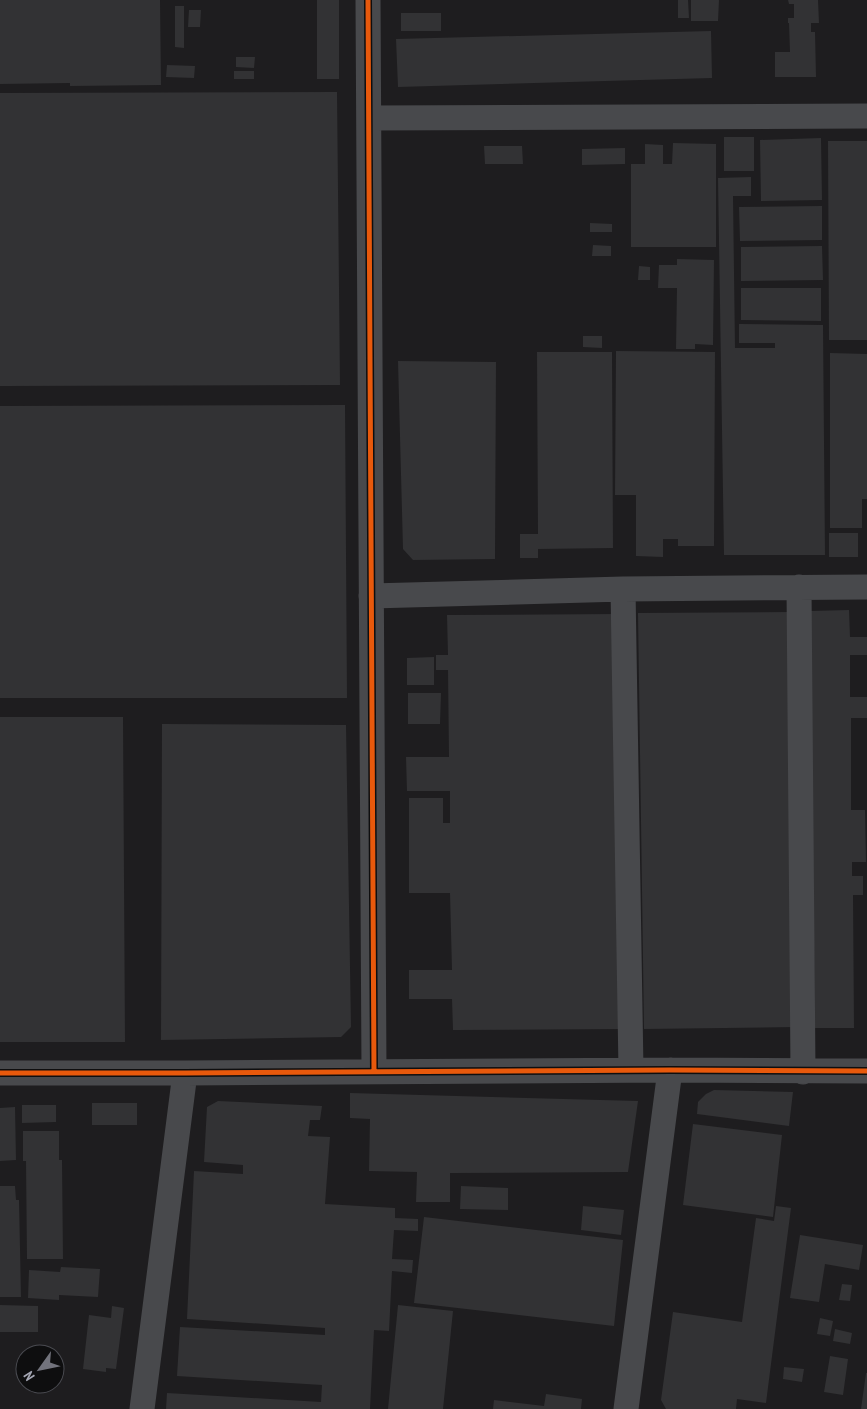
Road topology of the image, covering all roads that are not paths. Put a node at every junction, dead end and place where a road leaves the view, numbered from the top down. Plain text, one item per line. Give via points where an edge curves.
1 (368, 0) edge
2 (867, 116) edge
3 (369, 118) junction
4 (799, 586) junction
5 (867, 587) edge
6 (624, 589) junction
7 (371, 596) junction
8 (631, 1070) junction
9 (670, 1070) junction
10 (867, 1071) edge
11 (374, 1072) junction
12 (803, 1072) junction
13 (0, 1073) edge
14 (184, 1073) junction
15 (142, 1409) edge
16 (626, 1409) edge

1 - 3 street
2 - 3 street
3 - 7 street
4 - 5 street
4 - 6 street
4 - 12 street
6 - 7 street
6 - 8 street
7 - 11 street
8 - 9 street
8 - 11 street
9 - 12 street
9 - 16 street
10 - 12 street
11 - 14 street
13 - 14 street
14 - 15 street

